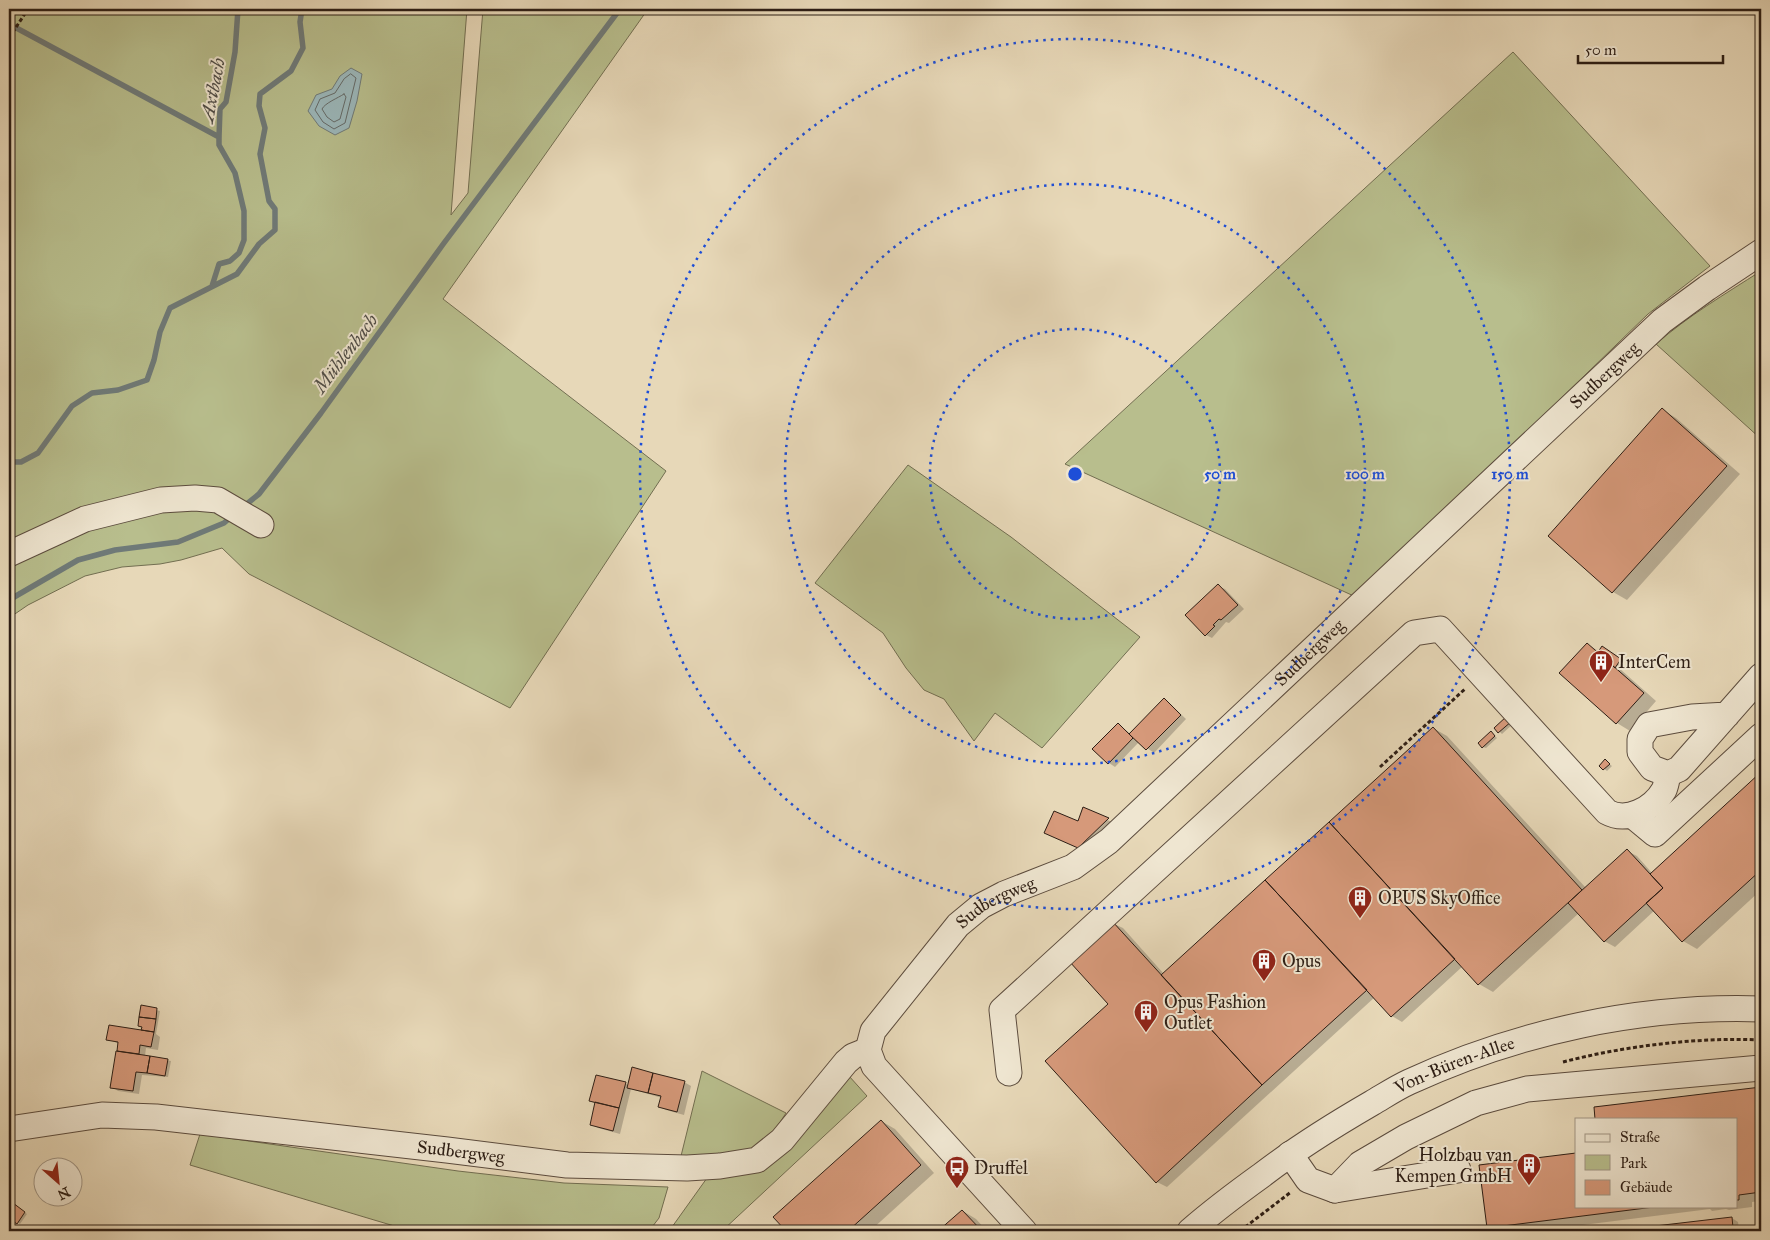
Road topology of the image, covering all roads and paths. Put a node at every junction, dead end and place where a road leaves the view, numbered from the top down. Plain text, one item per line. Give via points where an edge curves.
1 (28, 9) edge
2 (10, 36) edge
3 (1761, 252) edge
4 (255, 521) dead end
5 (9, 554) edge
6 (1481, 674) junction
7 (1761, 676) edge
8 (1727, 715) junction
9 (1761, 736) edge
10 (1380, 767) dead end
11 (1668, 774) junction
12 (1632, 815) junction
13 (1761, 1009) edge
14 (868, 1050) junction
15 (1761, 1068) edge
16 (1009, 1073) dead end
17 (9, 1129) edge
18 (1290, 1154) junction
19 (1458, 1170) dead end
20 (1335, 1190) junction
21 (1024, 1231) edge
22 (1190, 1231) edge

1 - 2 path
3 - 14 street, Sudbergweg via 1662,321 1109,841 1074,867 1004,894 981,906 958,925 873,1031
4 - 5 street via 218,500 162,500 85,519
6 - 10 path
6 - 12 street via 1607,812 1616,817
6 - 16 street via 1440,629 1414,633 1002,1010
7 - 8 street
8 - 11 street via 1679,769
8 - 11 street via 1649,725 1640,739 1640,752 1652,768
9 - 12 street via 1655,834
11 - 12 street via 1664,790 1648,807
13 - 18 street, Von-Büren-Allee via 1666,1013 1589,1023 1490,1050 1408,1083 1327,1128
14 - 17 street, Sudbergweg via 846,1062 782,1140 757,1160 720,1166 567,1165 156,1117 102,1115
14 - 21 street via 874,1066
15 - 20 street via 1527,1089 1493,1098 1406,1136 1360,1164
18 - 20 street via 1308,1180
18 - 22 street, Von-Büren-Allee
19 - 20 street

